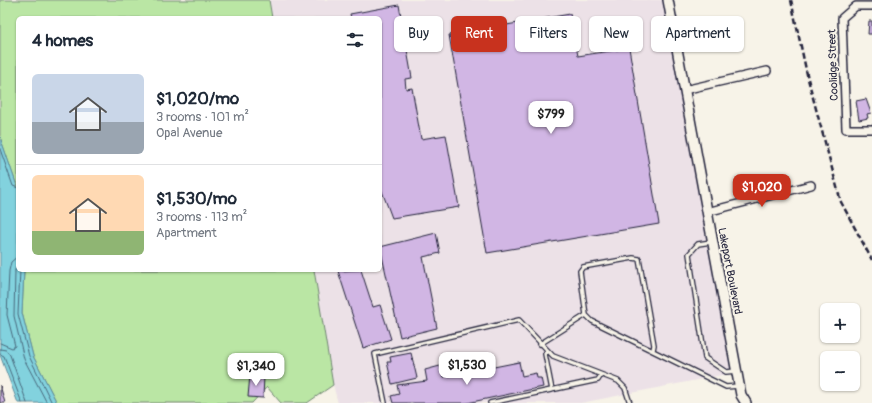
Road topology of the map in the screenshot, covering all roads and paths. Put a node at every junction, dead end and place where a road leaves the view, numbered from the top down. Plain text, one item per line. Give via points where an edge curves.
1 (668, 0) edge
2 (872, 6) edge
3 (767, 71) dead end
4 (684, 90) junction
5 (872, 130) edge
6 (811, 185) dead end
7 (707, 212) junction
8 (712, 242) junction
9 (586, 315) junction
10 (540, 344) junction
11 (546, 350) junction
12 (652, 350) junction
13 (737, 371) junction
14 (601, 374) junction
15 (552, 390) junction
16 (742, 397) edge
17 (385, 403) edge
18 (490, 403) edge
19 (630, 403) edge

1 - 4 street, Lakeport Boulevard
2 - 5 street, Coolidge Street via 856,6 842,18 846,129
3 - 4 street
4 - 7 street, Lakeport Boulevard
6 - 7 street
7 - 8 street, Lakeport Boulevard
8 - 13 street, Lakeport Boulevard
8 - 13 lane via 698,244 689,254 705,358 726,372
9 - 10 lane
9 - 12 lane via 592,321
9 - 12 lane via 580,271 583,267 639,259 654,345
10 - 11 lane
10 - 17 lane via 518,320 375,354
11 - 14 lane via 553,356
11 - 15 lane
12 - 16 lane via 726,386
13 - 16 street, Lakeport Boulevard
14 - 15 lane via 598,380
14 - 19 lane via 618,381 625,388
15 - 18 lane

